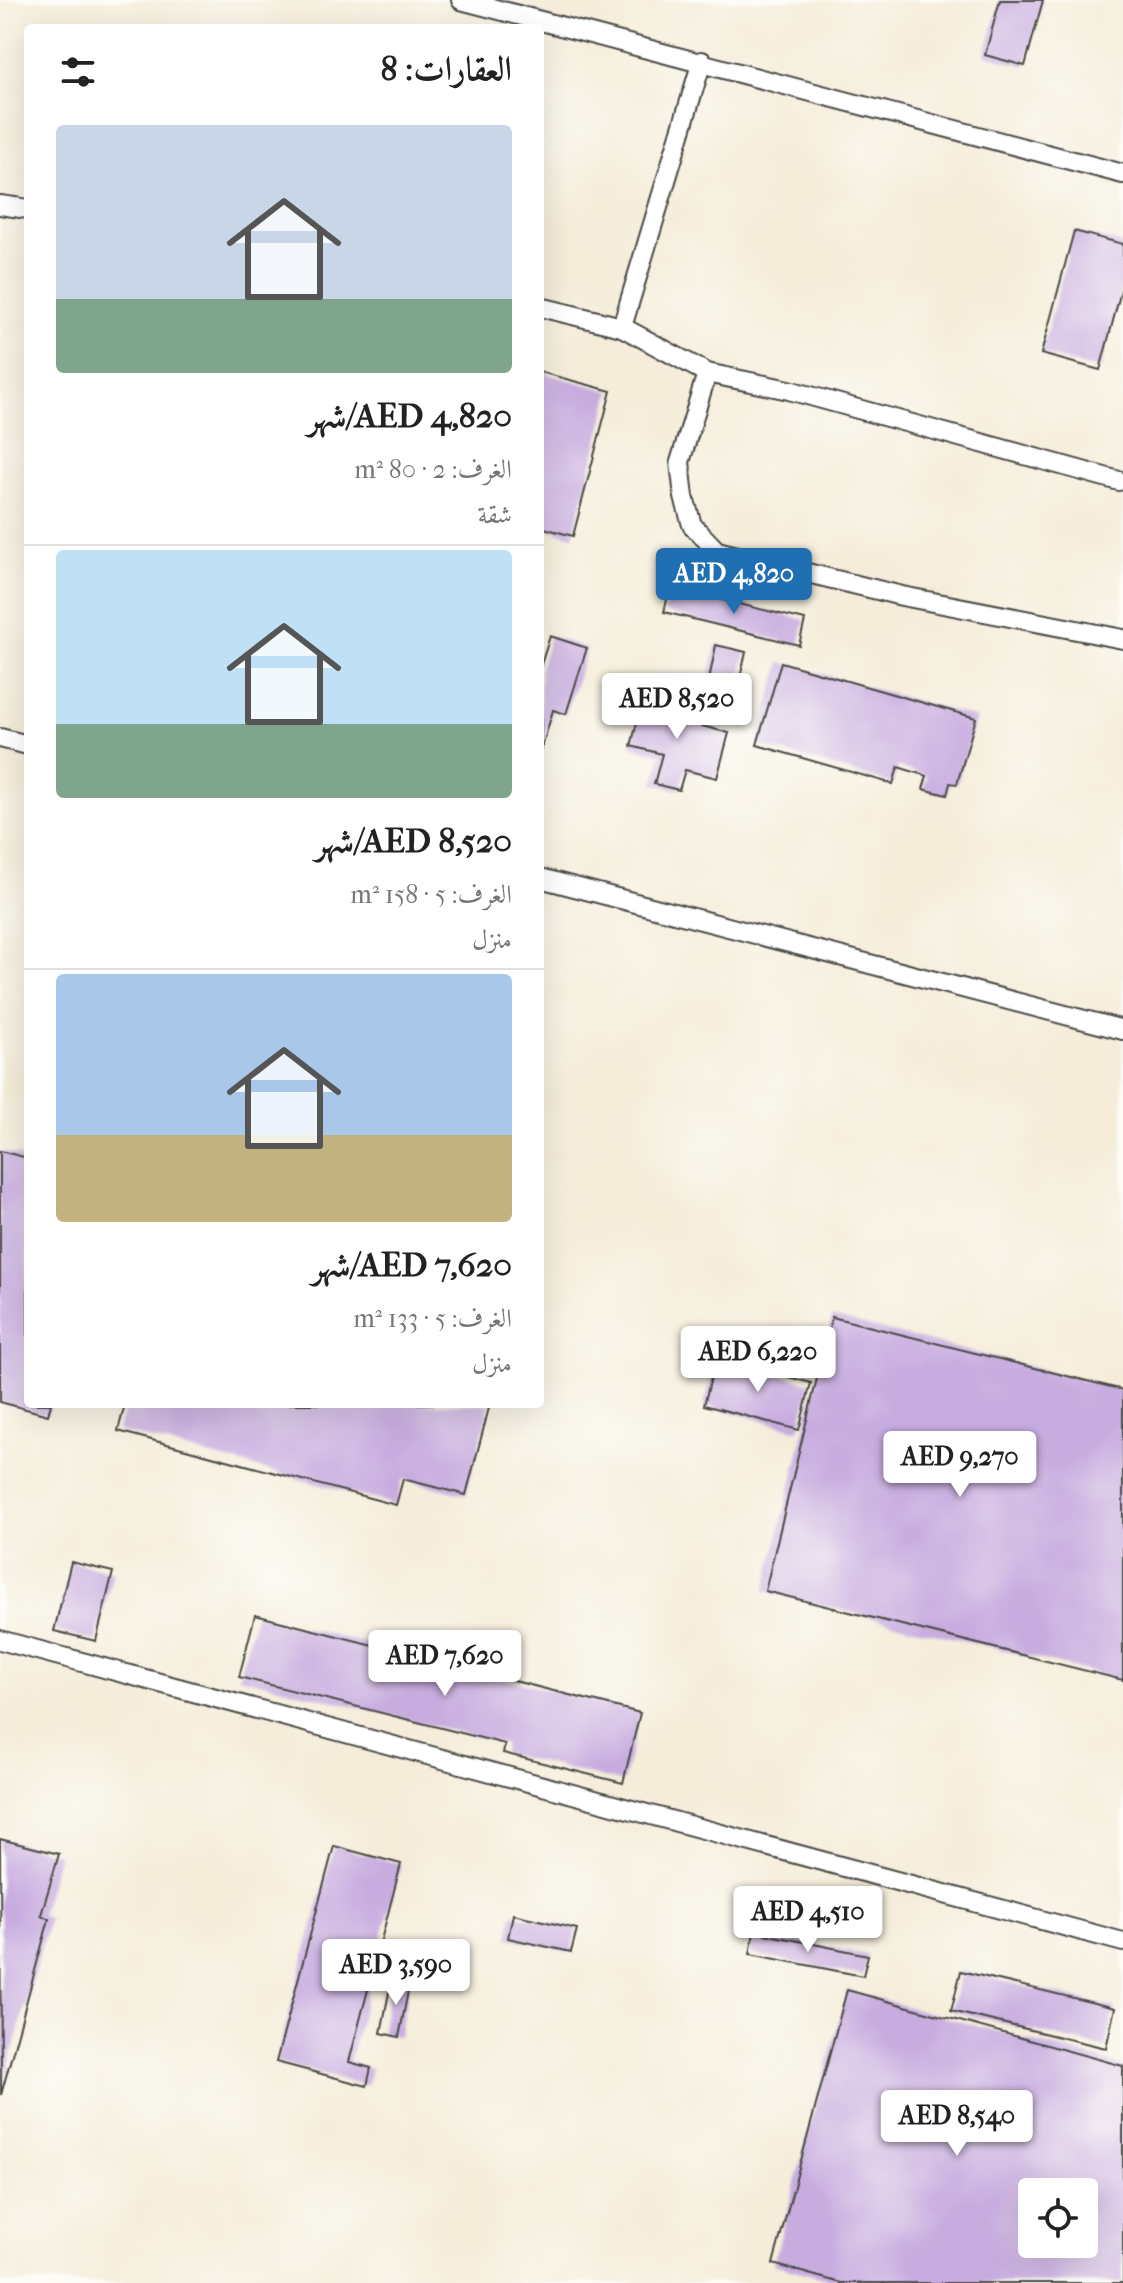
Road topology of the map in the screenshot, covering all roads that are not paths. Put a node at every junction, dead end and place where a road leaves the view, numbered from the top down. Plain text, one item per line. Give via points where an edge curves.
1 (461, 0) edge
2 (702, 61) junction
3 (1123, 174) edge
4 (0, 205) edge
5 (24, 208) edge
6 (544, 308) edge
7 (622, 327) junction
8 (707, 373) junction
9 (1119, 481) dead end
10 (1123, 639) edge
11 (0, 738) edge
12 (24, 744) edge
13 (544, 879) edge
14 (1123, 1030) edge
15 (0, 1640) edge
16 (1123, 1942) edge

1 - 2 lane
2 - 3 lane
2 - 7 lane
4 - 5 lane
6 - 7 lane
7 - 8 lane
8 - 9 lane via 789,390
8 - 10 lane via 680,462 692,525 717,551 902,596
11 - 12 lane
13 - 14 lane
15 - 16 lane

